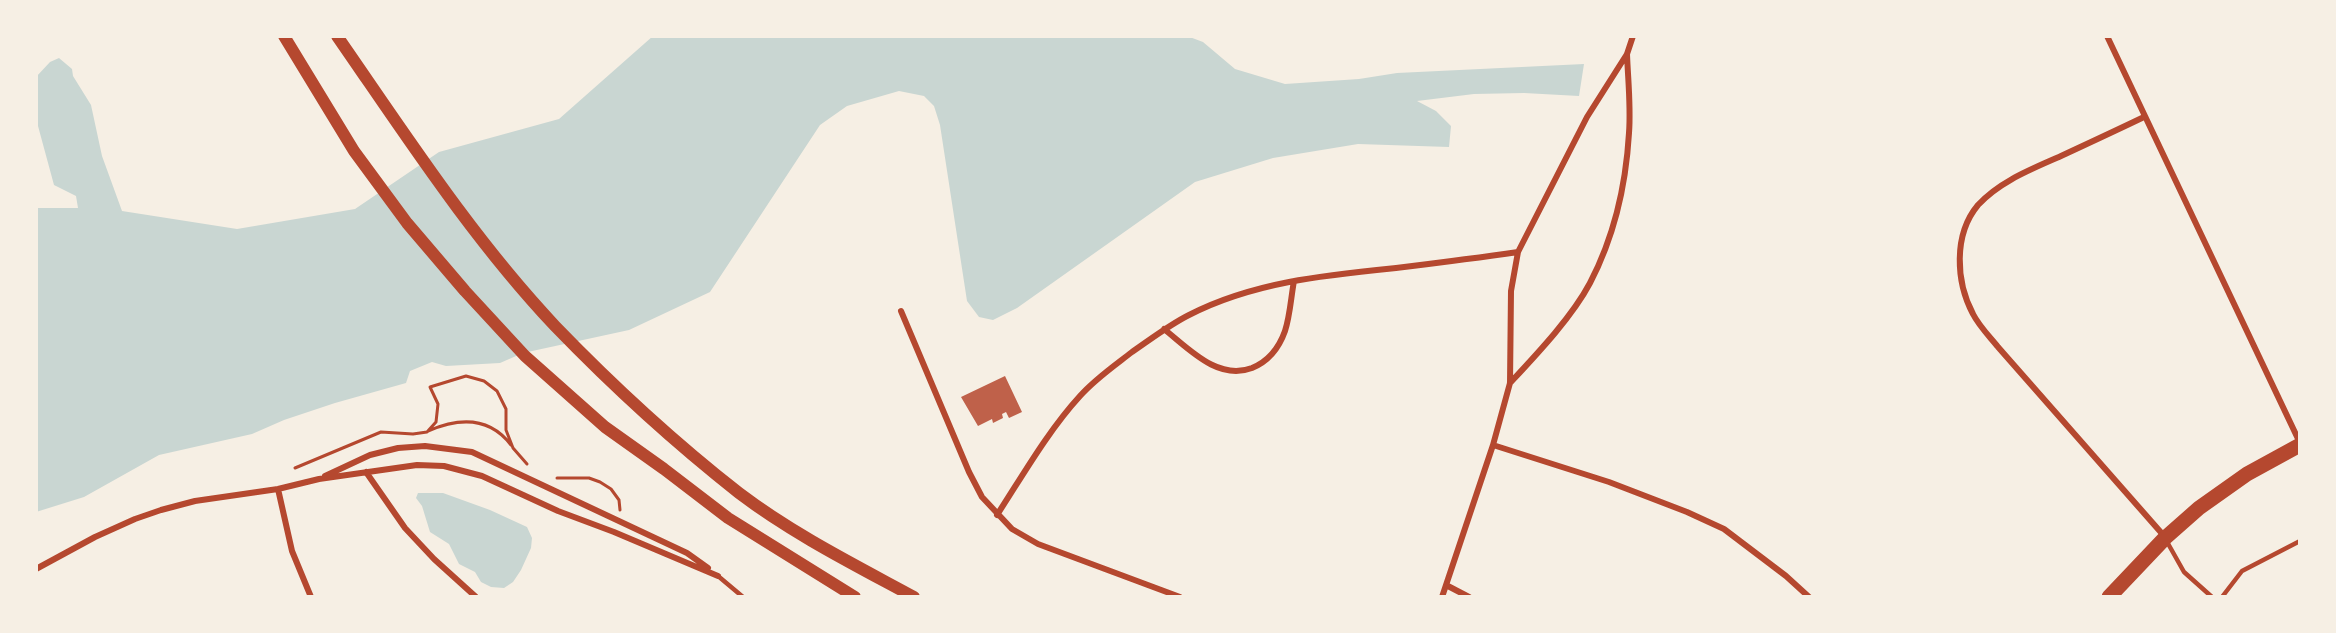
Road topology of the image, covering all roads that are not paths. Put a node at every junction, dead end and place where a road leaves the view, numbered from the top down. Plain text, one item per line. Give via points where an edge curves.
1 (284, 36) edge
2 (337, 36) edge
3 (1634, 36) edge
4 (2107, 36) edge
5 (1627, 54) junction
6 (2144, 117) junction
7 (1518, 252) junction
8 (1294, 281) junction
9 (901, 311) dead end
10 (1164, 329) junction
11 (1510, 383) junction
12 (2300, 444) edge
13 (1493, 445) junction
14 (366, 472) junction
15 (319, 479) junction
16 (279, 489) junction
17 (997, 515) junction
18 (2165, 538) junction
19 (2300, 541) edge
20 (36, 569) edge
21 (718, 576) junction
22 (1446, 585) junction
23 (311, 597) edge
24 (476, 597) edge
25 (743, 597) edge
26 (855, 597) edge
27 (914, 597) edge
28 (1180, 597) edge
29 (1442, 597) edge
30 (1469, 597) edge
31 (1809, 597) edge
32 (2109, 597) edge
33 (2212, 597) edge
34 (2222, 597) edge

1 - 26 main road via 354,151 407,223 525,356 605,427 728,518
2 - 27 main road via 509,273 554,325 632,402 741,494 799,533
3 - 5 street
4 - 6 street
5 - 7 street via 1587,117
5 - 11 street via 1630,131 1611,238 1589,285 1547,344
6 - 12 street
6 - 18 street via 1997,188 1977,207 1968,224 1959,261 1962,288 1974,316
7 - 8 street
7 - 11 street via 1511,291
8 - 10 street via 1217,302
8 - 10 street via 1286,330 1275,351 1261,364 1243,371 1224,370 1202,360
9 - 17 street via 969,472
10 - 17 street via 1080,396
11 - 13 street
12 - 18 main road via 2247,474
13 - 22 street
13 - 31 street via 1609,482 1724,529
14 - 15 street
14 - 21 street via 417,465 462,470
14 - 24 street via 405,528
15 - 16 street
15 - 21 street via 370,455 398,448 425,446 472,452 687,553
16 - 20 street via 161,510 95,537
16 - 23 street via 292,550
17 - 28 street via 1038,544
18 - 32 main road
18 - 33 lane via 2184,572
19 - 34 lane via 2242,571
21 - 25 lane
22 - 29 street
22 - 30 street

